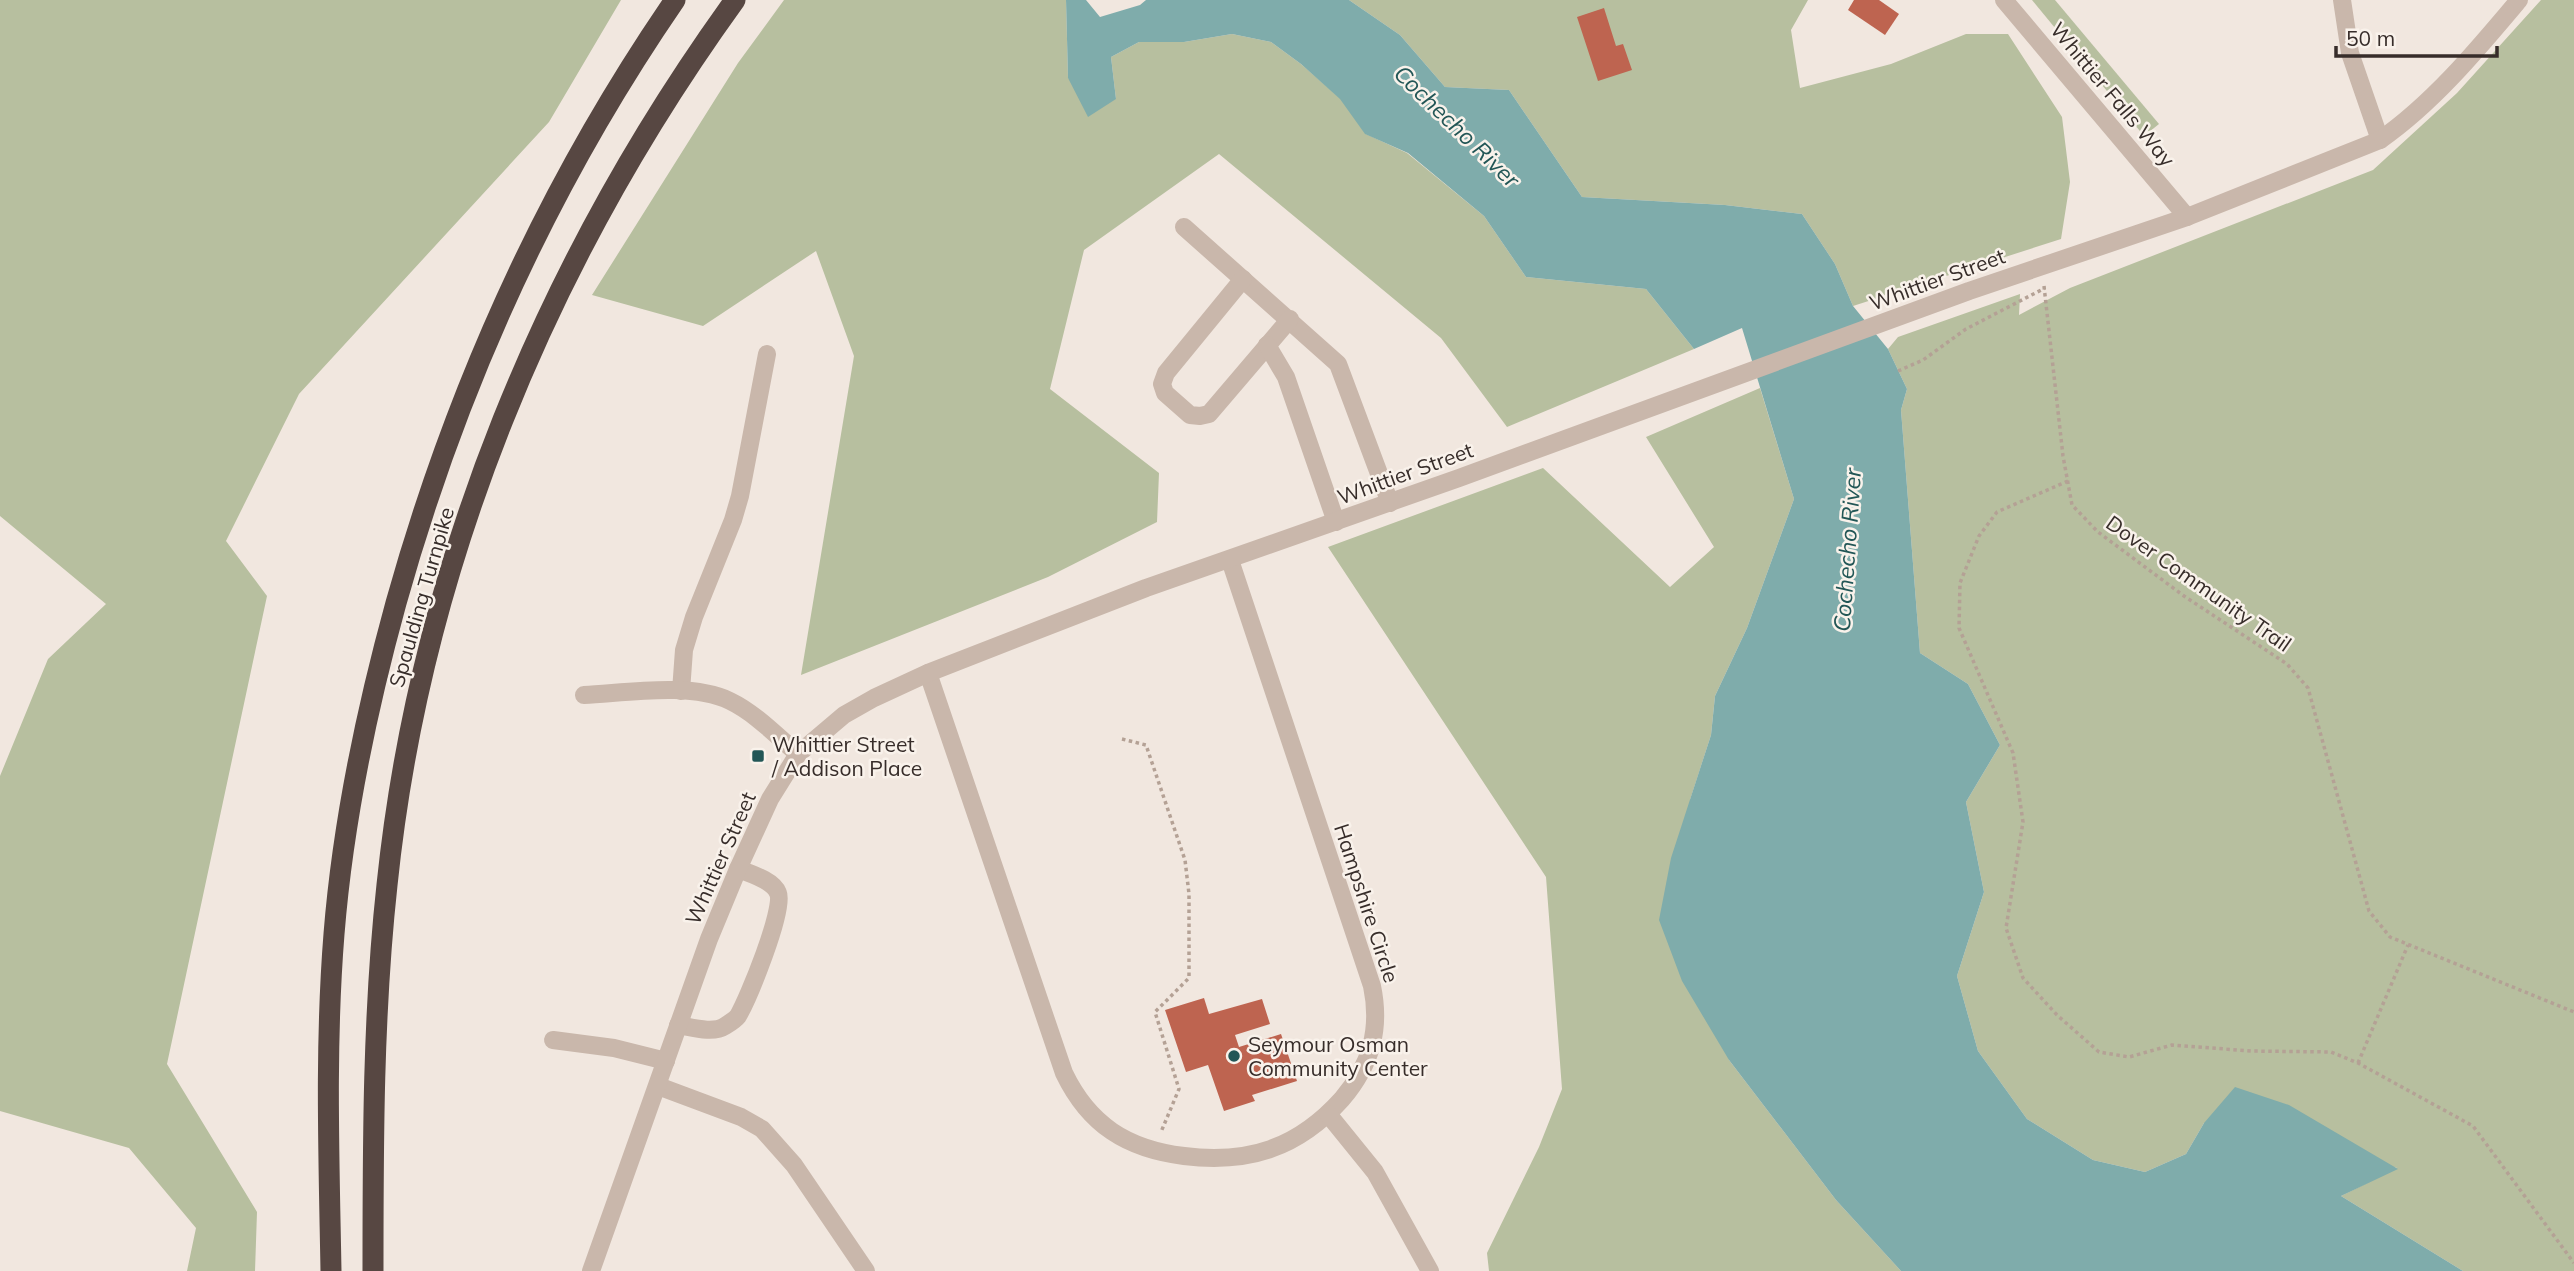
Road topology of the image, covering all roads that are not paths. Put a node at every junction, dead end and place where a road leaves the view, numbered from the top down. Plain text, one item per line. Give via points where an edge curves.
1 (675, 0) edge
2 (735, 0) edge
3 (2004, 0) edge
4 (2342, 0) edge
5 (2519, 0) edge
6 (2380, 140) junction
7 (2187, 217) junction
8 (1184, 227) dead end
9 (1243, 279) junction
10 (1290, 319) junction
11 (1267, 345) junction
12 (767, 354) dead end
13 (1390, 503) junction
14 (1336, 522) junction
15 (1230, 560) junction
16 (928, 673) junction
17 (681, 691) junction
18 (584, 695) dead end
19 (798, 754) junction
20 (738, 869) junction
21 (678, 1025) junction
22 (553, 1040) dead end
23 (667, 1061) junction
24 (658, 1086) junction
25 (1328, 1114) junction
26 (331, 1271) edge
27 (373, 1271) edge
28 (591, 1271) edge
29 (866, 1271) edge
30 (1430, 1271) edge

1 - 26 highway, Spaulding Turnpike via 574,161 510,287 442,456 388,630 351,792 334,934
2 - 27 highway, Spaulding Turnpike via 634,151 560,289 498,432 449,579 410,730 387,884 377,1040
3 - 7 street, Whittier Falls Way
4 - 6 street via 2350,52
5 - 6 street, Whittier Street via 2436,92
6 - 7 street, Whittier Street
7 - 13 street, Whittier Street via 1887,320
8 - 9 street
9 - 10 street
9 - 11 street via 1166,373 1165,393 1190,415 1209,414
10 - 11 street
10 - 13 street via 1338,364
11 - 14 street via 1286,377
12 - 17 street via 740,496 684,650
13 - 14 street, Whittier Street
14 - 15 street, Whittier Street
15 - 16 street, Whittier Street
15 - 25 street, Hampshire Circle via 1376,1005 1374,1041 1367,1063
16 - 19 street, Whittier Street via 844,715
16 - 25 street, Hampshire Circle via 1064,1073 1075,1096 1092,1115 1134,1144 1167,1154 1229,1159 1282,1146
17 - 18 street
17 - 19 street via 729,700
19 - 20 street, Whittier Street via 770,799
20 - 21 street, Whittier Street
20 - 21 street via 773,885 780,896 766,951 737,1018 722,1028
21 - 23 street, Whittier Street
22 - 23 street
23 - 24 street, Whittier Street
24 - 28 street, Whittier Street
24 - 29 street via 761,1129 794,1165
25 - 30 street via 1375,1172

